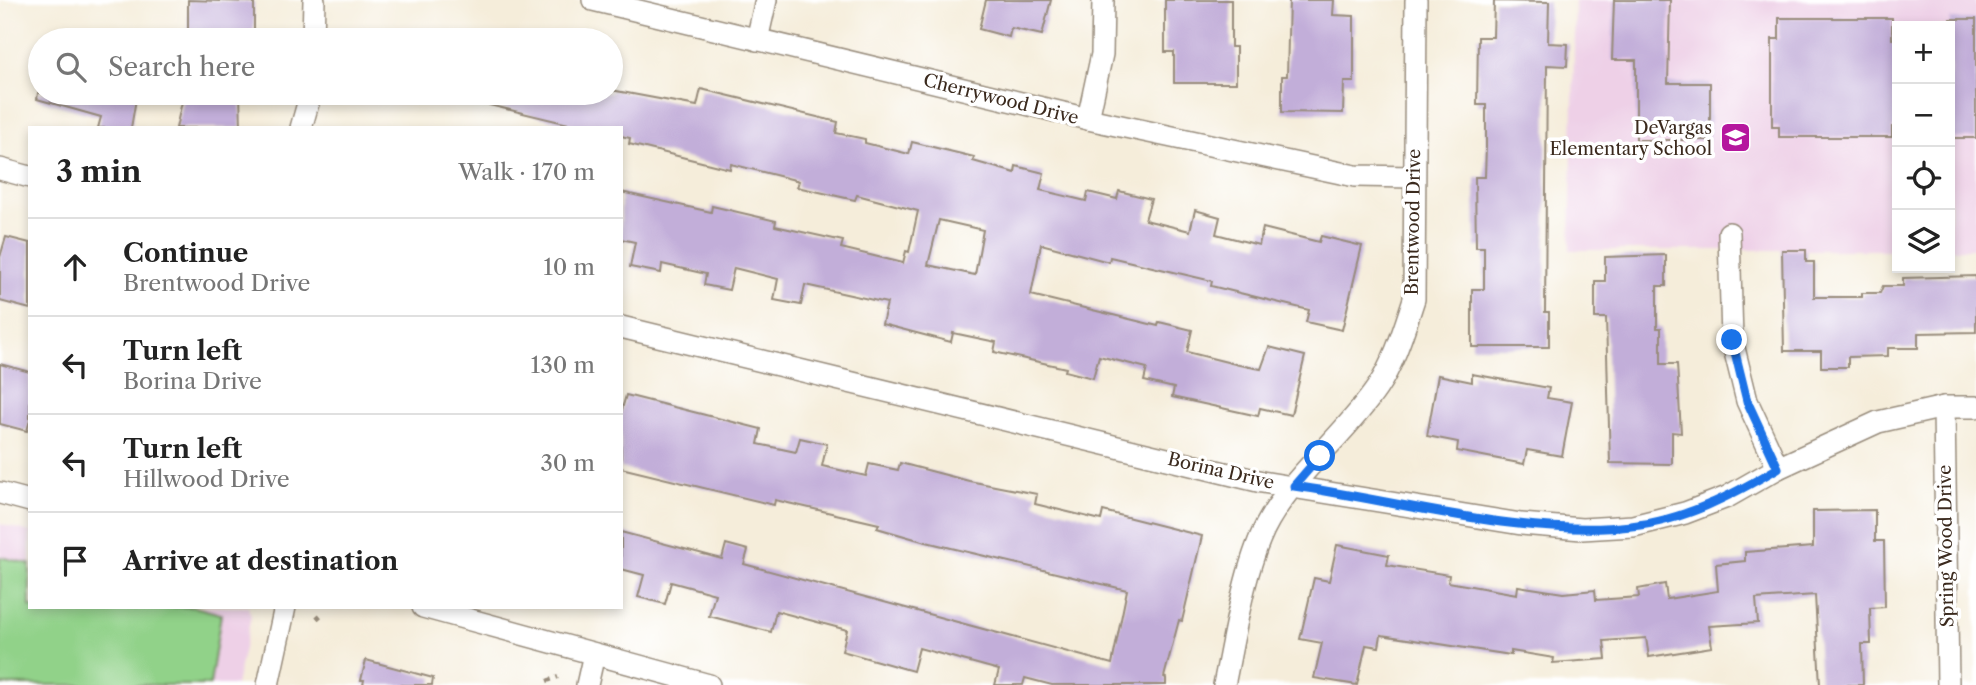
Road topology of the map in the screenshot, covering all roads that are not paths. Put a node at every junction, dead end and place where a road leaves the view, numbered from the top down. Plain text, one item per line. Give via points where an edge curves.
1 (314, 0) edge
2 (593, 0) edge
3 (766, 0) edge
4 (1103, 0) edge
5 (1416, 0) edge
6 (313, 28) edge
7 (757, 40) junction
8 (308, 105) edge
9 (1088, 120) junction
10 (302, 126) edge
11 (0, 169) edge
12 (28, 176) edge
13 (1413, 177) junction
14 (1729, 233) dead end
15 (623, 327) edge
16 (1944, 407) junction
17 (1976, 407) edge
18 (1778, 468) junction
19 (1294, 486) junction
20 (0, 493) edge
21 (28, 500) edge
22 (285, 609) edge
23 (430, 609) edge
24 (594, 654) junction
25 (268, 685) edge
26 (587, 685) edge
27 (709, 685) edge
28 (1224, 685) edge
29 (1948, 685) edge

1 - 6 street
2 - 7 street, Cherrywood Drive
3 - 7 street
4 - 9 street via 1102,54
5 - 13 street, Brentwood Drive
7 - 9 street, Cherrywood Drive
8 - 10 street
9 - 13 street, Cherrywood Drive via 1354,176
11 - 12 street
13 - 19 street, Brentwood Drive via 1414,299 1399,344 1378,387
14 - 18 street via 1732,340 1747,401
15 - 19 street, Borina Drive
16 - 17 street, Borina Drive
16 - 18 street, Borina Drive via 1878,422
16 - 29 street, Spring Wood Drive
18 - 19 street, Borina Drive via 1727,497 1685,513 1633,526 1581,529 1521,524
19 - 28 street, Brentwood Drive via 1266,524 1244,590
20 - 21 street
22 - 25 street
23 - 24 street
24 - 26 street
24 - 27 street

